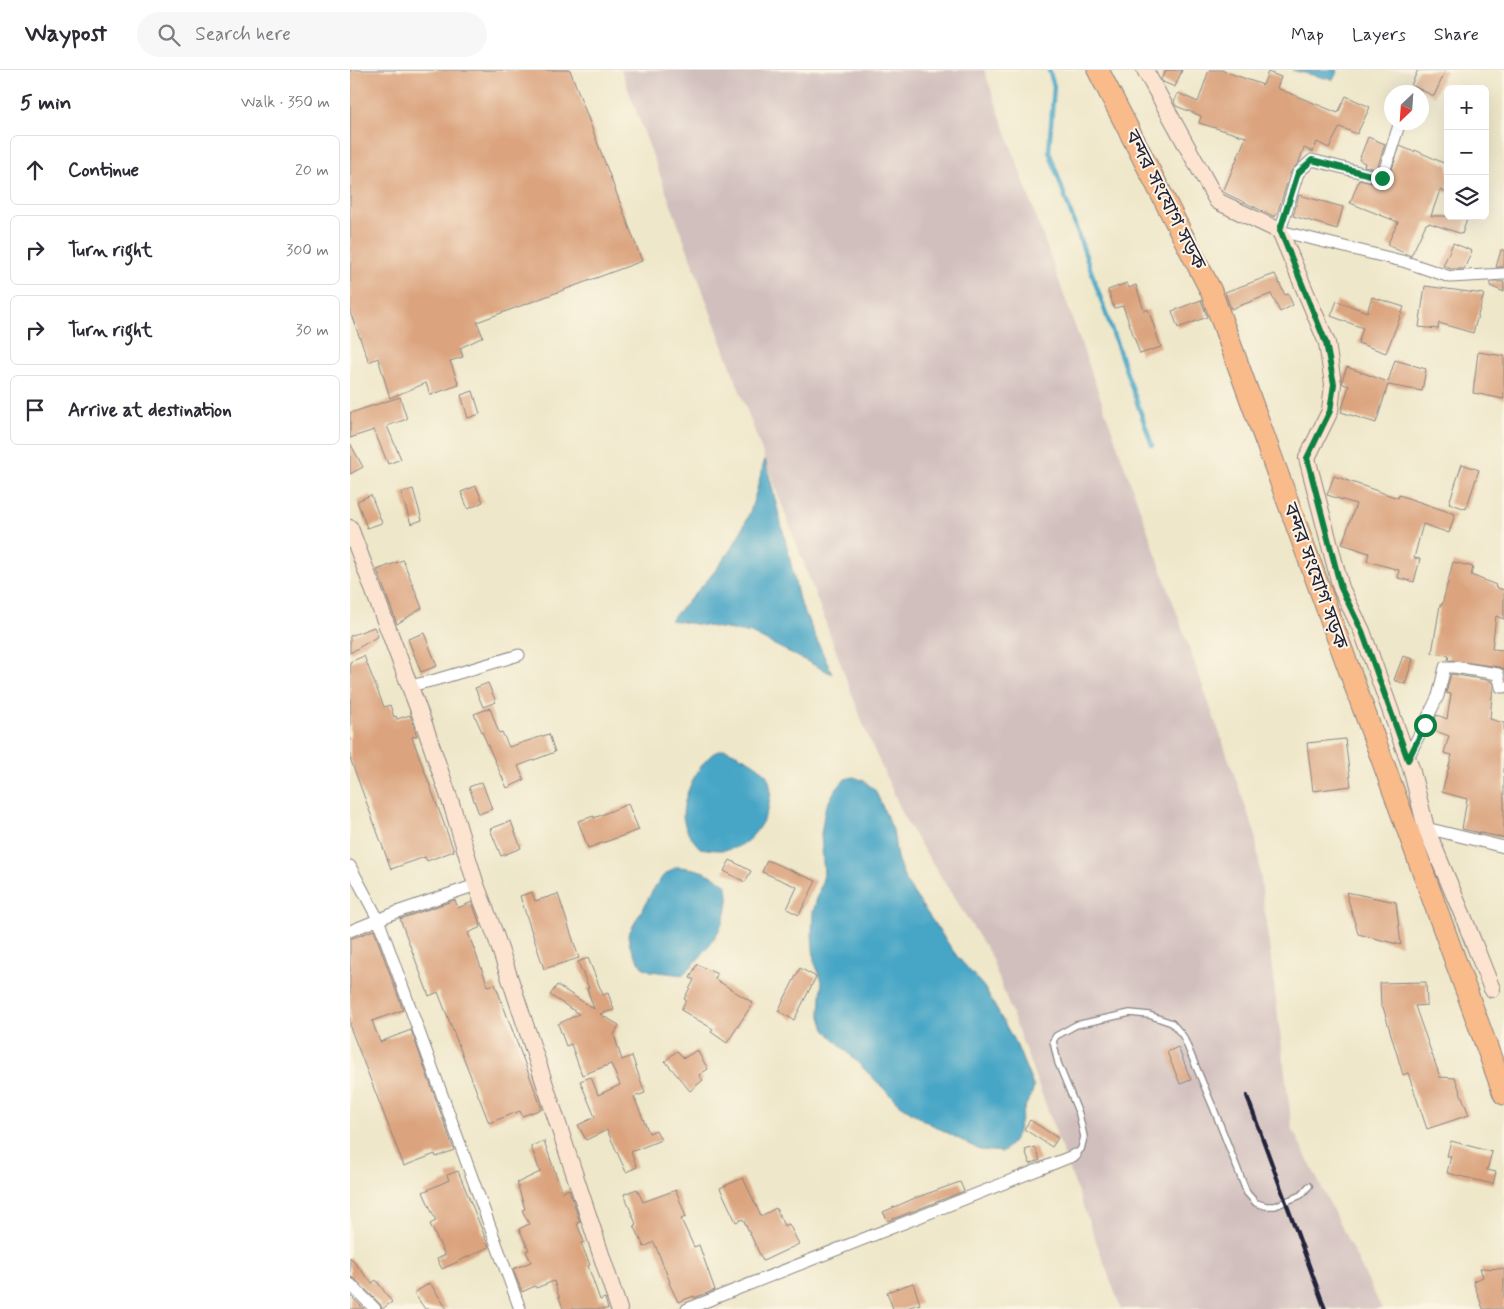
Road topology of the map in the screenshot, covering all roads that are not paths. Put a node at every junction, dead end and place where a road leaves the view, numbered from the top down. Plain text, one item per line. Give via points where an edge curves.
1 (1098, 70) edge
2 (1145, 70) edge
3 (1397, 130) edge
4 (1280, 230) junction
5 (1504, 274) edge
6 (350, 528) edge
7 (520, 655) dead end
8 (410, 686) junction
9 (1504, 687) edge
10 (1408, 760) junction
11 (1426, 828) junction
12 (1504, 847) edge
13 (350, 866) edge
14 (476, 885) junction
15 (378, 919) junction
16 (350, 931) edge
17 (1492, 989) dead end
18 (1504, 1094) edge
19 (1074, 1155) joint
20 (1309, 1186) dead end
21 (350, 1284) edge
22 (375, 1309) edge
23 (520, 1309) edge
24 (618, 1309) edge
25 (687, 1309) edge

1 - 18 highway, বন্দর সংযোগ সড়ক via 1210,291
2 - 4 street via 1217,201
3 - 4 street via 1382,178 1312,160 1298,173
4 - 5 street via 1406,262 1450,277
4 - 10 street via 1326,343 1334,384 1330,411 1307,458 1341,588 1362,631
6 - 8 street
7 - 8 street
8 - 14 street
9 - 10 street via 1501,687 1498,674 1445,667 1438,696
10 - 11 street
11 - 12 street
11 - 17 street
13 - 15 street
14 - 15 street
14 - 24 street via 526,1024
15 - 16 street
15 - 23 street
19 - 20 lane via 1081,1149 1084,1137 1053,1041 1076,1025 1130,1013 1149,1015 1172,1023 1183,1036 1247,1193 1256,1203 1275,1206 1301,1195
19 - 25 street
21 - 22 street

